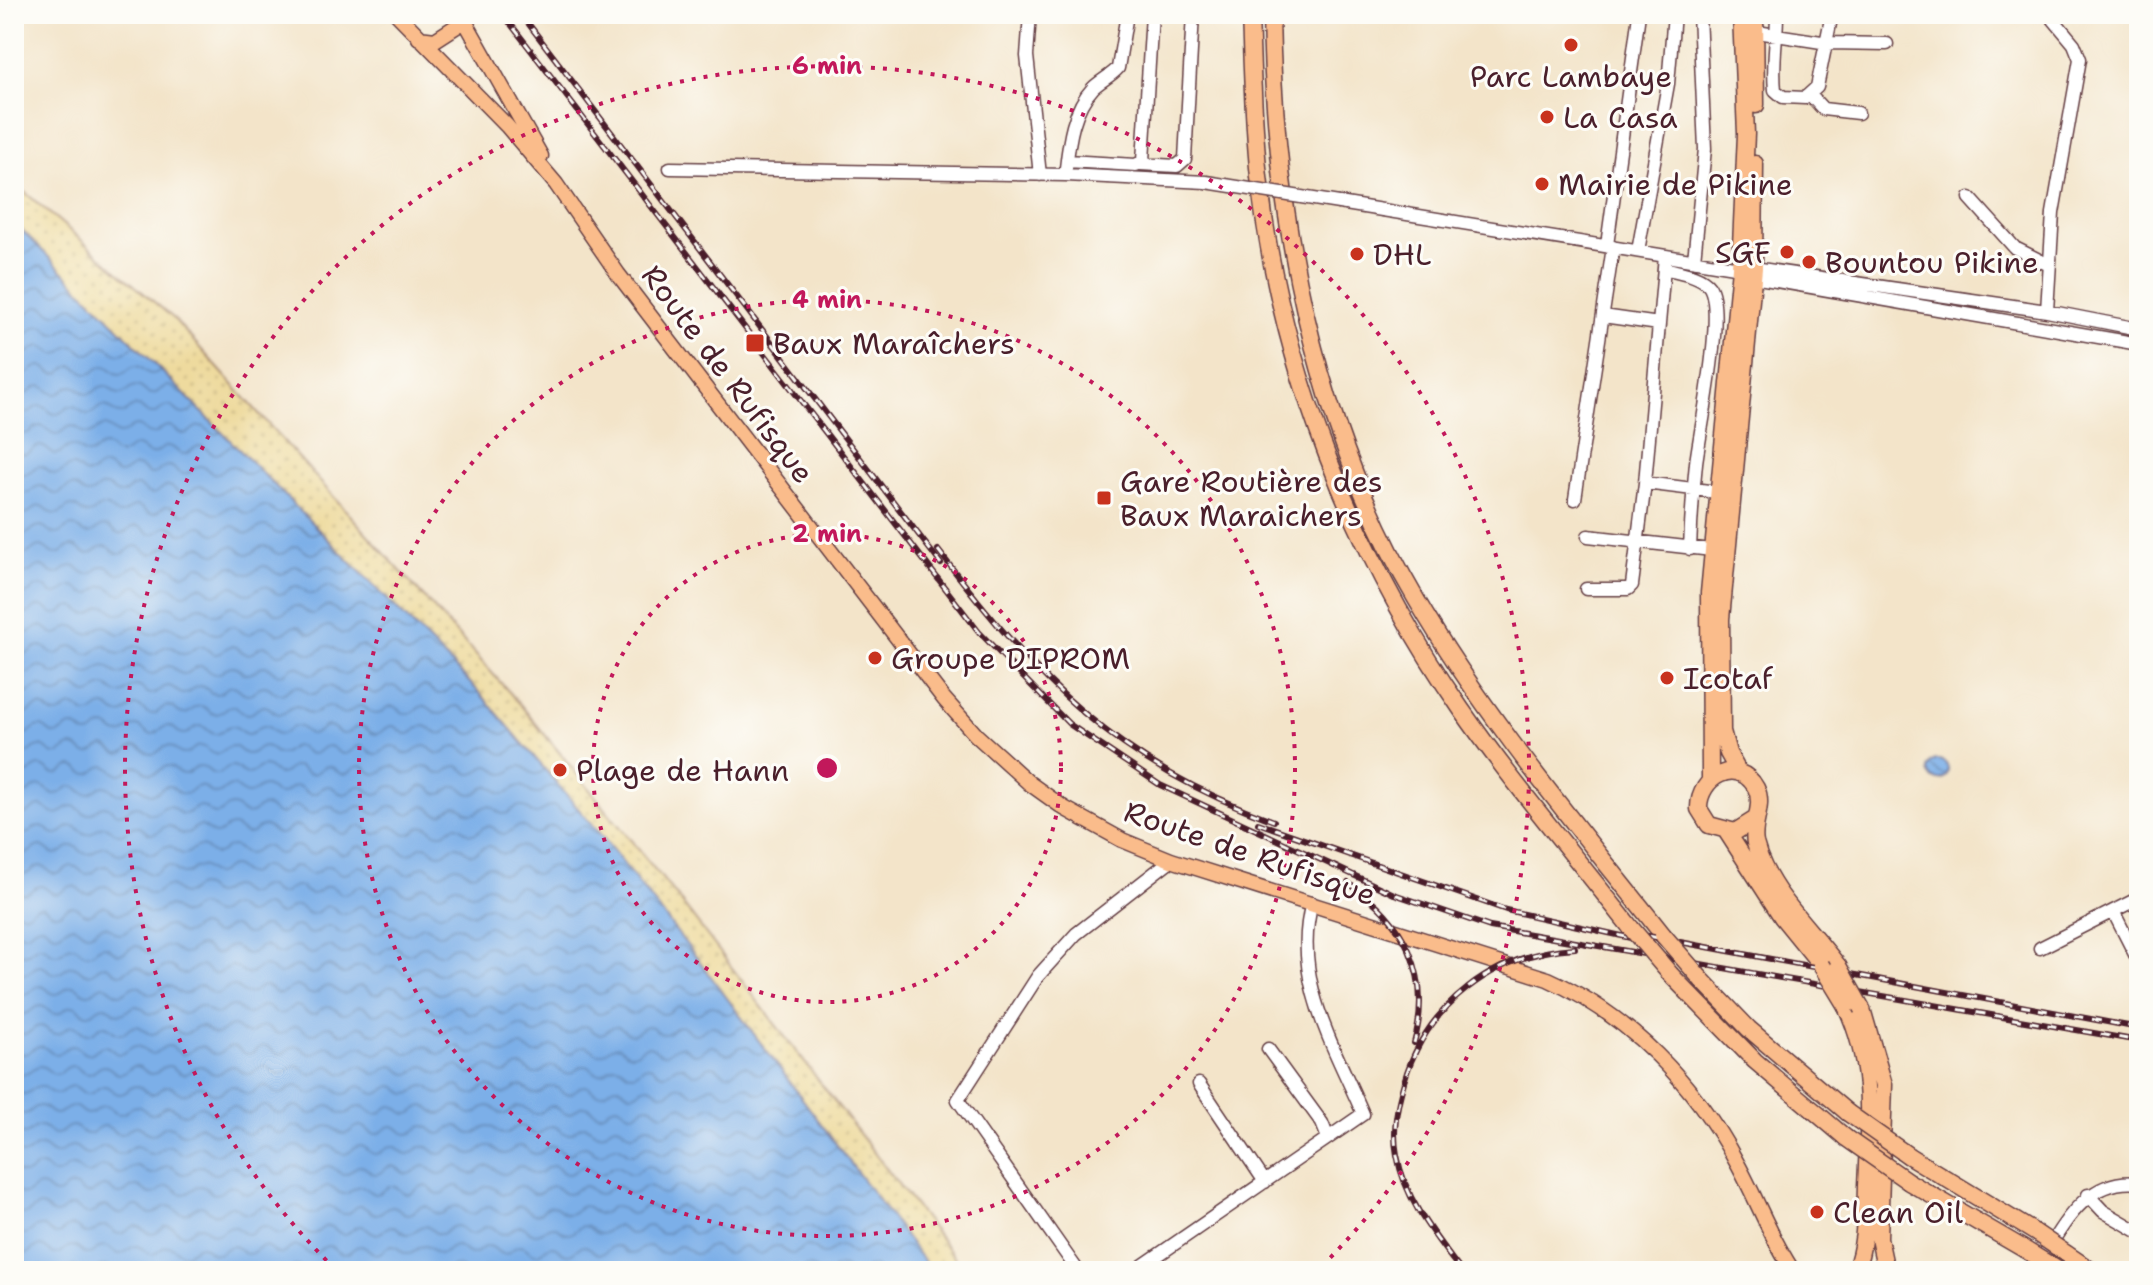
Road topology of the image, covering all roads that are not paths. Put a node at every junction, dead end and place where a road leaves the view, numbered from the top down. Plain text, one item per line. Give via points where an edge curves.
1 (397, 14) edge
2 (1030, 14) edge
3 (1127, 14) edge
4 (1152, 14) edge
5 (1193, 14) edge
6 (1250, 14) edge
7 (1271, 14) edge
8 (1639, 14) edge
9 (1674, 14) edge
10 (1699, 14) edge
11 (1741, 14) edge
12 (1755, 14) edge
13 (1777, 14) edge
14 (1832, 14) edge
15 (2049, 14) edge
16 (464, 17) edge
17 (1757, 32) junction
18 (1777, 37) junction
19 (419, 38) junction
20 (1828, 43) junction
21 (1887, 44) dead end
22 (1811, 96) junction
23 (1858, 113) dead end
24 (1067, 161) junction
25 (1140, 164) junction
26 (670, 168) dead end
27 (1040, 175) junction
28 (1066, 175) junction
29 (556, 184) junction
30 (1970, 198) dead end
31 (1610, 246) junction
32 (1638, 251) junction
33 (1694, 260) junction
34 (1664, 262) junction
35 (2047, 264) junction
36 (1749, 271) junction
37 (2047, 311) junction
38 (1603, 316) junction
39 (1659, 324) junction
40 (2139, 329) edge
41 (2139, 344) edge
42 (1645, 483) junction
43 (1693, 489) junction
44 (1717, 492) junction
45 (1575, 499) dead end
46 (1588, 536) dead end
47 (1639, 540) junction
48 (1690, 549) junction
49 (1712, 550) junction
50 (1586, 589) dead end
51 (1739, 773) junction
52 (1710, 778) junction
53 (1754, 820) junction
54 (1727, 832) junction
55 (1171, 860) junction
56 (2139, 898) edge
57 (1312, 903) junction
58 (2113, 911) junction
59 (2040, 948) dead end
60 (2139, 962) edge
61 (1830, 966) junction
62 (1854, 1007) junction
63 (1268, 1049) dead end
64 (1199, 1084) dead end
65 (1328, 1138) junction
66 (1265, 1182) junction
67 (2139, 1183) edge
68 (2088, 1195) junction
69 (2139, 1232) edge
70 (2059, 1270) edge
71 (1078, 1271) edge
72 (1135, 1271) edge
73 (1793, 1271) edge
74 (1856, 1271) edge
75 (1877, 1271) edge
76 (1886, 1271) edge
77 (2034, 1271) edge
78 (2092, 1271) edge

1 - 19 main road, Route de Rufisque
2 - 27 street via 1027,56
3 - 24 street via 1118,68 1080,105
4 - 25 street
5 - 25 street via 1185,159 1177,166
6 - 70 highway, bridge via 1258,163 1269,244 1304,388 1379,572 1461,708 1631,928 1745,1052 1846,1138 1909,1182
7 - 78 highway, bridge via 1275,134 1292,256 1321,370 1366,497 1415,598 1462,671 1663,935 1749,1029 1848,1113
8 - 31 street
9 - 32 street via 1668,84
10 - 33 street via 1705,149
11 - 36 highway
12 - 17 highway
13 - 18 street
14 - 20 street
15 - 35 street via 2080,59
16 - 19 main road via 435,40
16 - 29 main road, Route de Rufisque
17 - 18 street
17 - 36 highway
18 - 20 street
18 - 22 street via 1775,90 1783,97
19 - 29 main road, Route de Rufisque
20 - 21 street
20 - 22 street
22 - 23 street via 1823,109
24 - 25 street
24 - 28 street
26 - 27 street
27 - 28 street
28 - 31 street, bridge via 1206,182
29 - 55 main road, Route de Rufisque via 628,286 967,725 1064,808
30 - 35 street via 2015,248
31 - 32 street
31 - 38 street
32 - 34 street
33 - 34 street
33 - 36 street
34 - 39 street
34 - 43 street via 1706,283 1712,293 1711,368
35 - 37 street
36 - 37 street
36 - 41 street
36 - 44 highway
36 - 51 highway via 1721,619 1722,731
37 - 40 street
38 - 39 street
38 - 45 street
39 - 42 street
42 - 43 street
42 - 47 street
43 - 44 street
43 - 48 street
44 - 49 highway
46 - 47 street
47 - 48 street
47 - 50 street via 1630,588
48 - 49 street
49 - 52 highway
51 - 52 highway
51 - 53 highway via 1749,779 1759,798
52 - 54 highway via 1701,791 1699,809 1709,825
53 - 54 highway via 1742,830
53 - 61 highway via 1755,844 1767,870
54 - 61 highway via 1774,905
55 - 57 main road, Route de Rufisque
55 - 71 street via 1076,934 1038,976 958,1100
56 - 58 street
57 - 65 street via 1305,953 1310,987 1363,1114
57 - 73 main road, Route de Rufisque via 1548,979 1624,1023 1697,1100 1737,1162
58 - 59 street
58 - 60 street
61 - 62 highway, bridge
62 - 74 highway via 1870,1100 1864,1241
62 - 76 highway via 1884,1085 1879,1238
63 - 65 street
64 - 66 street
65 - 66 street
66 - 72 street
67 - 68 street via 2119,1182
68 - 69 street via 2103,1211
68 - 77 street
74 - 75 highway

